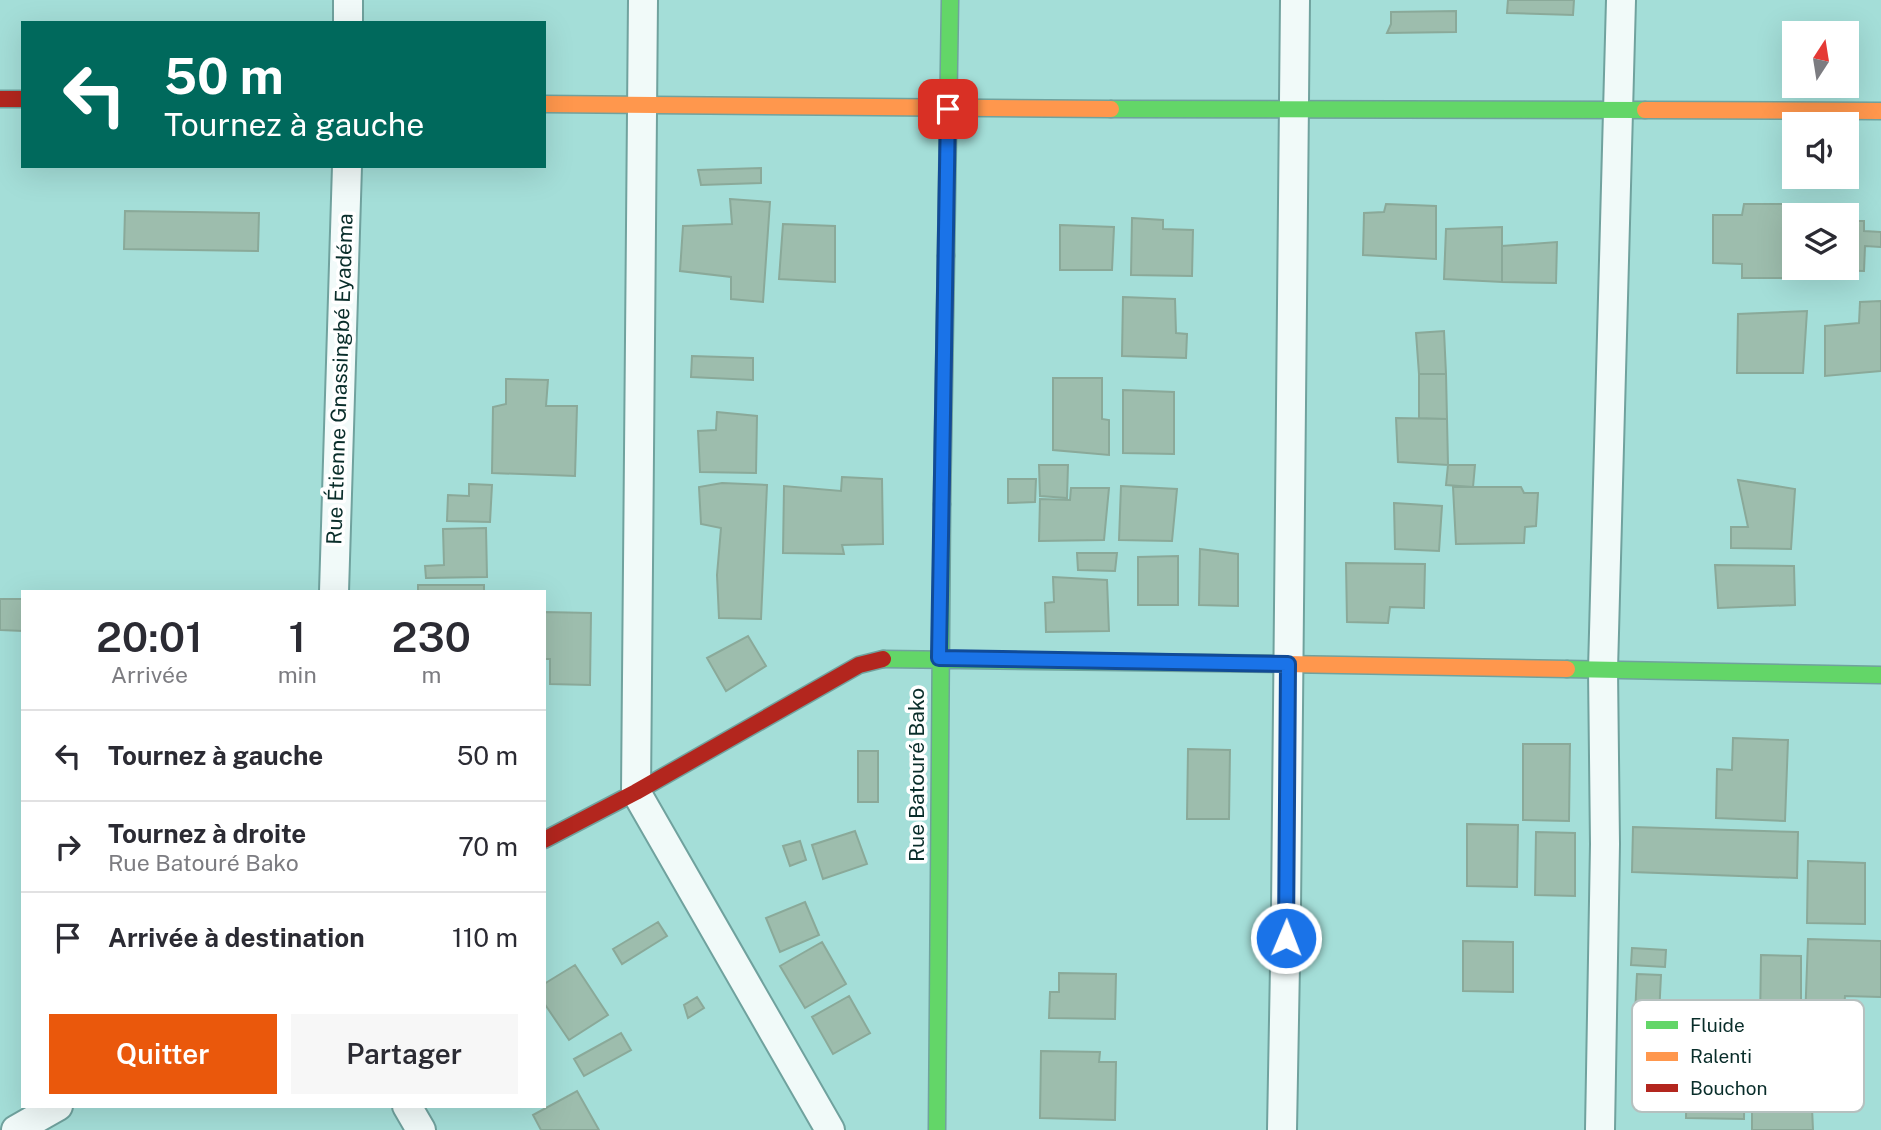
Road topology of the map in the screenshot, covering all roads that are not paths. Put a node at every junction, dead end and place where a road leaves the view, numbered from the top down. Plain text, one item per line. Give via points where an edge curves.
1 (348, 0) edge
2 (643, 0) edge
3 (950, 0) edge
4 (1295, 0) edge
5 (1621, 0) edge
6 (348, 21) edge
7 (0, 99) edge
8 (21, 99) edge
9 (546, 104) edge
10 (642, 106) junction
11 (948, 109) junction
12 (1294, 110) junction
13 (1619, 111) junction
14 (1881, 111) edge
15 (347, 168) edge
16 (334, 590) edge
17 (939, 658) junction
18 (1288, 664) junction
19 (1603, 670) junction
20 (1881, 676) edge
21 (636, 792) junction
22 (546, 839) edge
23 (54, 1108) edge
24 (408, 1108) edge
25 (16, 1130) edge
26 (421, 1130) edge
27 (830, 1130) edge
28 (937, 1130) edge
29 (1282, 1130) edge
30 (1600, 1130) edge

1 - 6 street
2 - 10 street
3 - 11 street, Rue Batouré Bako
4 - 12 street
5 - 13 street
7 - 8 street
9 - 10 street
10 - 11 street
10 - 21 street
11 - 12 street
11 - 17 street, Rue Batouré Bako
12 - 13 street
12 - 18 street
13 - 14 street
13 - 19 street
15 - 16 street, Rue Étienne Gnassingbé Eyadéma
17 - 18 street
17 - 21 street via 883,659 859,665
17 - 28 street, Rue Batouré Bako
18 - 19 street
18 - 29 street
19 - 20 street
19 - 30 street
21 - 22 street
21 - 27 street
23 - 25 street
24 - 26 street

